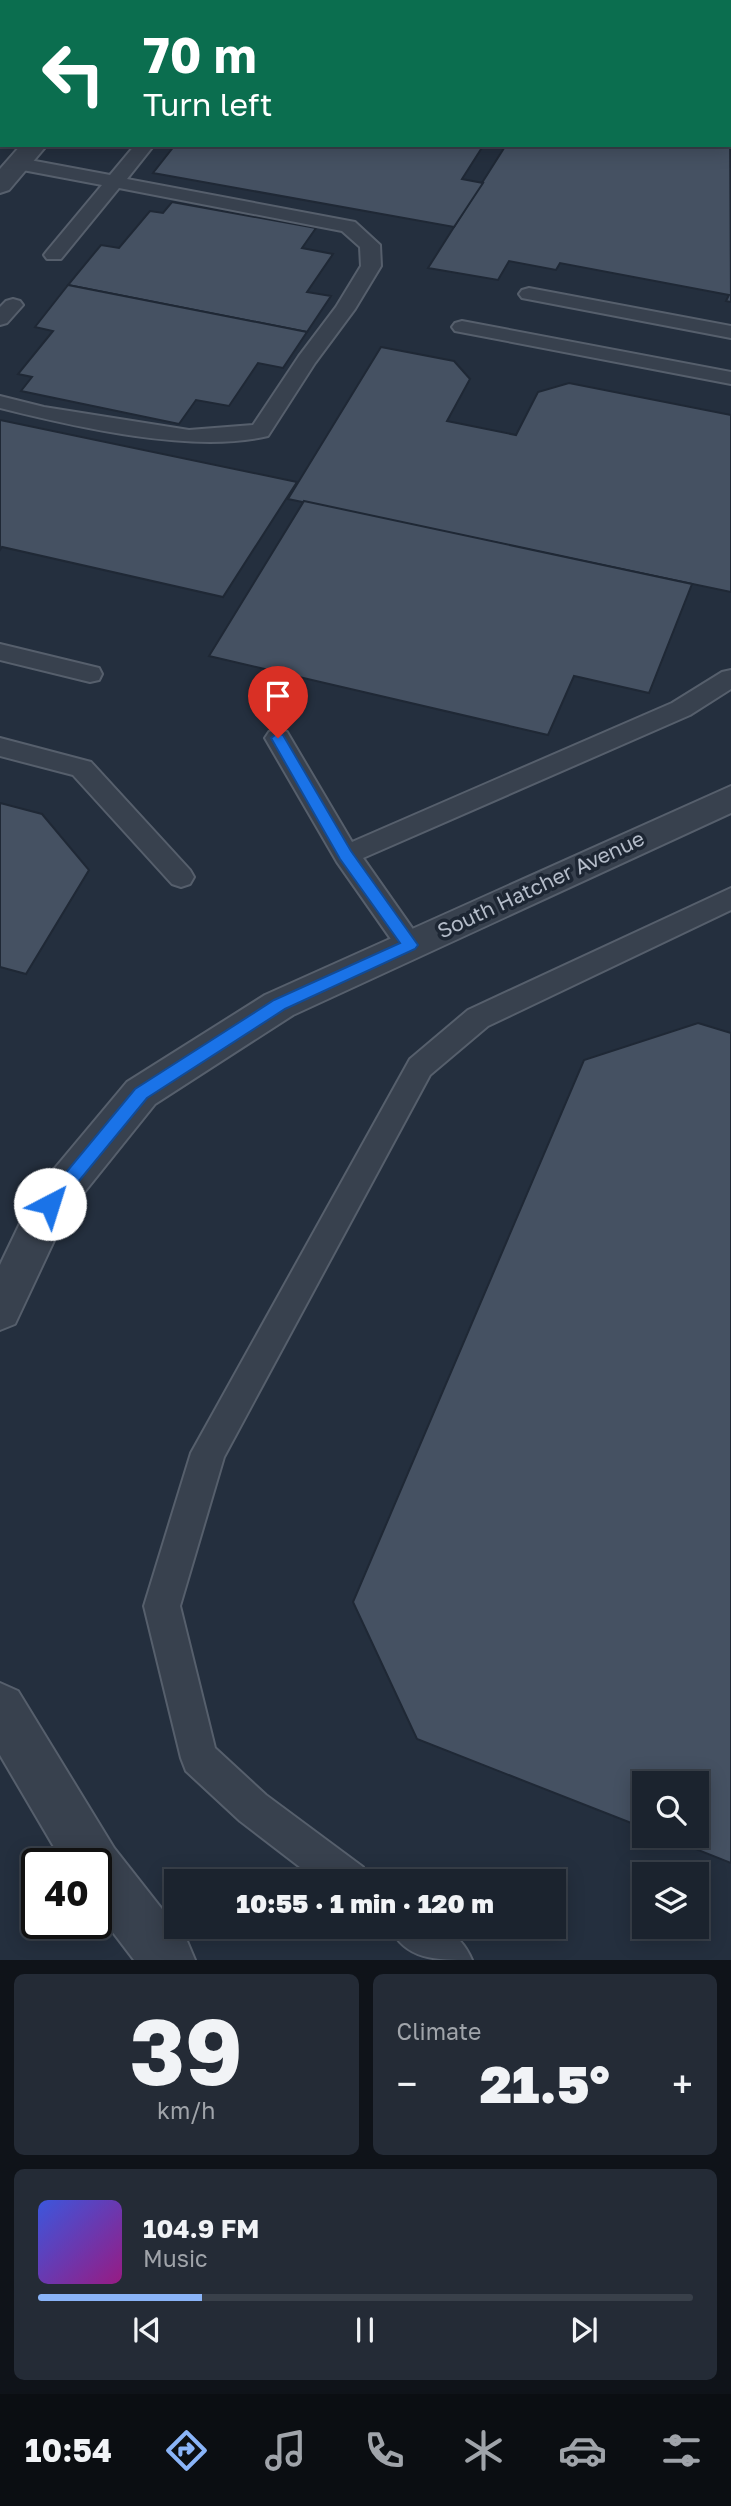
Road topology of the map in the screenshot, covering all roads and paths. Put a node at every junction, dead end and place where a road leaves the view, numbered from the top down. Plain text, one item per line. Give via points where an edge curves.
1 (143, 147) edge
2 (27, 155) edge
3 (116, 181) junction
4 (0, 185) edge
5 (54, 256) dead end
6 (529, 294) dead end
7 (461, 327) dead end
8 (731, 332) edge
9 (731, 378) edge
10 (0, 402) edge
11 (0, 652) edge
12 (90, 674) dead end
13 (731, 678) edge
14 (278, 738) dead end
15 (0, 747) edge
16 (731, 798) edge
17 (346, 855) junction
18 (181, 877) dead end
19 (731, 898) edge
20 (410, 945) junction
21 (0, 1311) edge
22 (0, 1708) edge
23 (85, 1848) edge
24 (333, 1869) edge
25 (112, 1887) edge
26 (425, 1939) edge
27 (168, 1960) edge
28 (452, 1960) edge

1 - 3 lane
2 - 3 lane
2 - 4 street
3 - 5 lane
3 - 10 lane via 348,226 370,245 371,266 260,431 189,438
6 - 8 lane
7 - 9 lane
11 - 12 lane
13 - 17 lane via 681,709
14 - 17 lane
15 - 18 lane via 82,768
16 - 20 street, South Hatcher Avenue
17 - 20 lane
19 - 24 lane via 478,1018 420,1067 208,1453 162,1606 199,1758 253,1808
20 - 21 street, South Hatcher Avenue via 279,1005 141,1093 50,1204
22 - 23 street
25 - 27 street
26 - 28 lane

